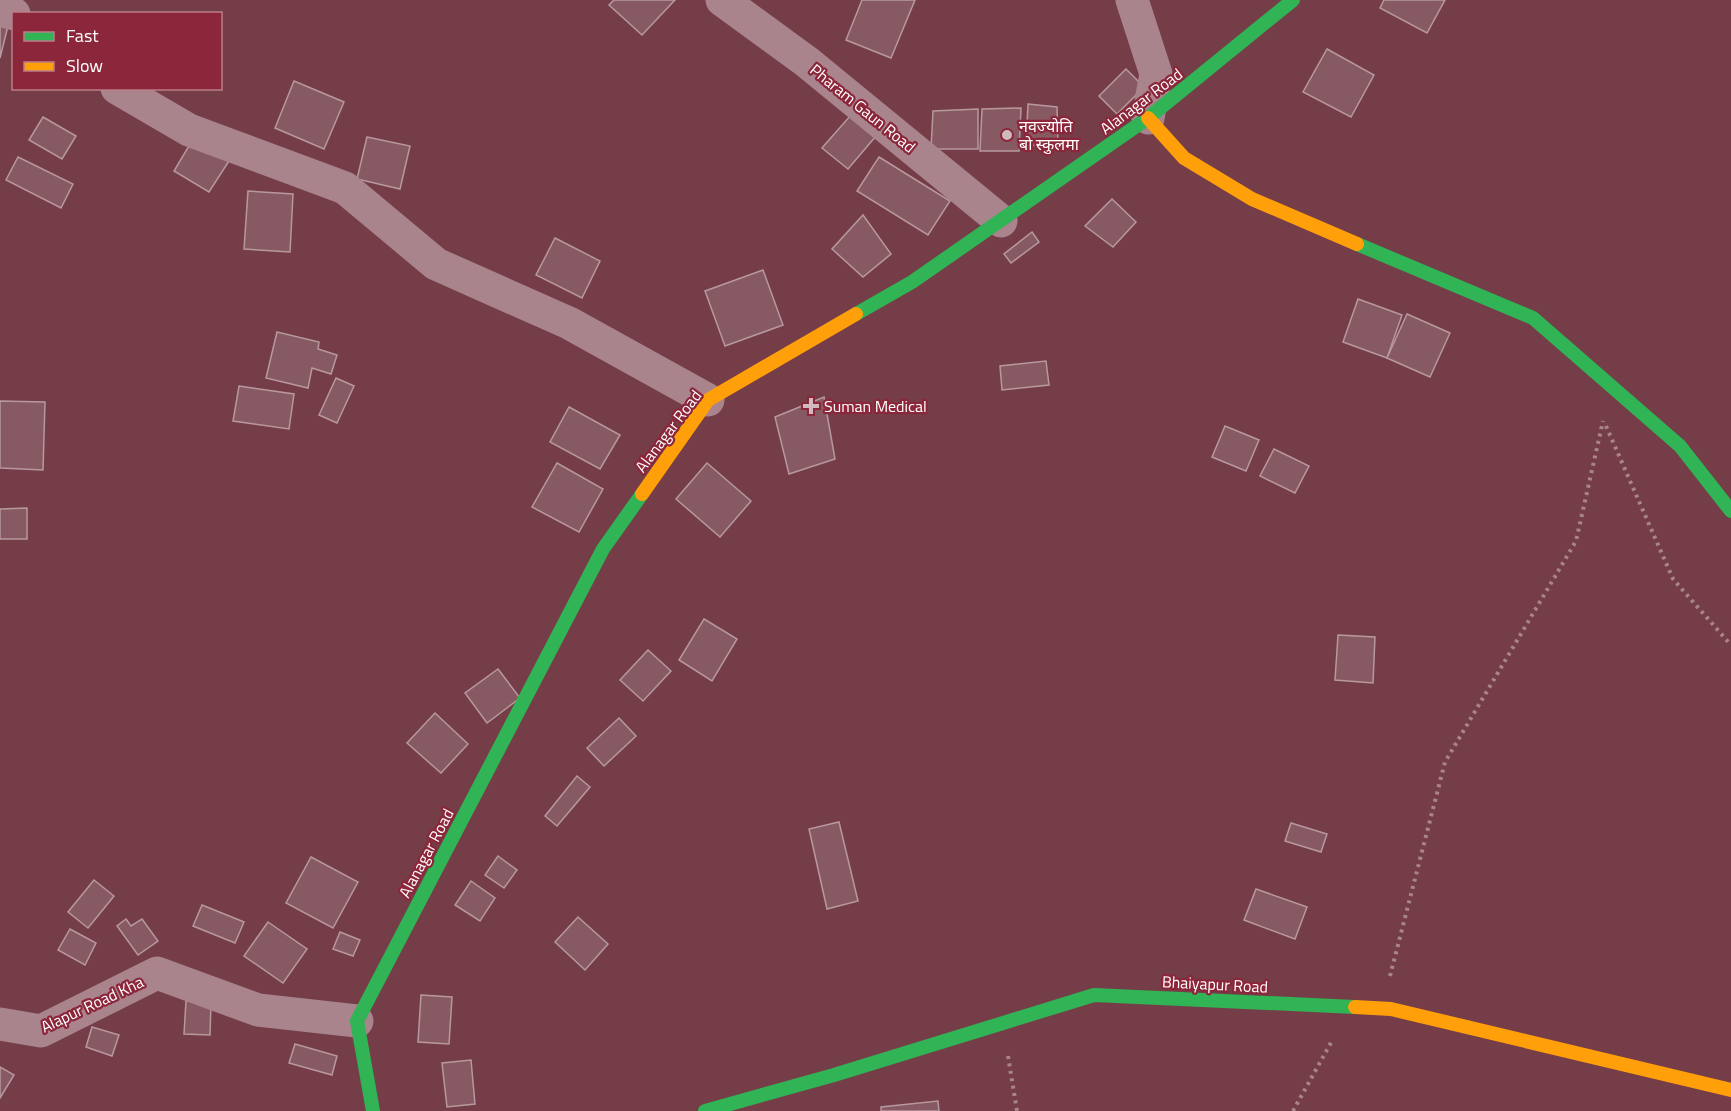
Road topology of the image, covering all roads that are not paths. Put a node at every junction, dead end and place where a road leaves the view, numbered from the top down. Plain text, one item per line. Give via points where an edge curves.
1 (722, 0) edge
2 (1131, 0) edge
3 (1293, 0) edge
4 (120, 90) edge
5 (1148, 118) junction
6 (1001, 221) junction
7 (708, 400) junction
8 (1731, 511) edge
9 (357, 1021) junction
10 (0, 1024) edge
11 (1731, 1090) edge
12 (373, 1111) edge
13 (705, 1111) edge

1 - 6 street, Pharam Gaun Road via 807,62
2 - 5 street via 1156,74
3 - 5 street, Alanagar Road
4 - 7 street via 189,130 345,188 436,264 568,323
5 - 6 street, Alanagar Road
5 - 8 street via 1184,158 1252,199 1533,318 1680,446
6 - 7 street, Alanagar Road via 912,282
7 - 9 street, Alanagar Road via 603,549
9 - 10 street, Alapur Road Kha via 258,1010 157,973 41,1031
9 - 12 street
11 - 13 street, Bhaiyapur Road via 1391,1009 1094,995

